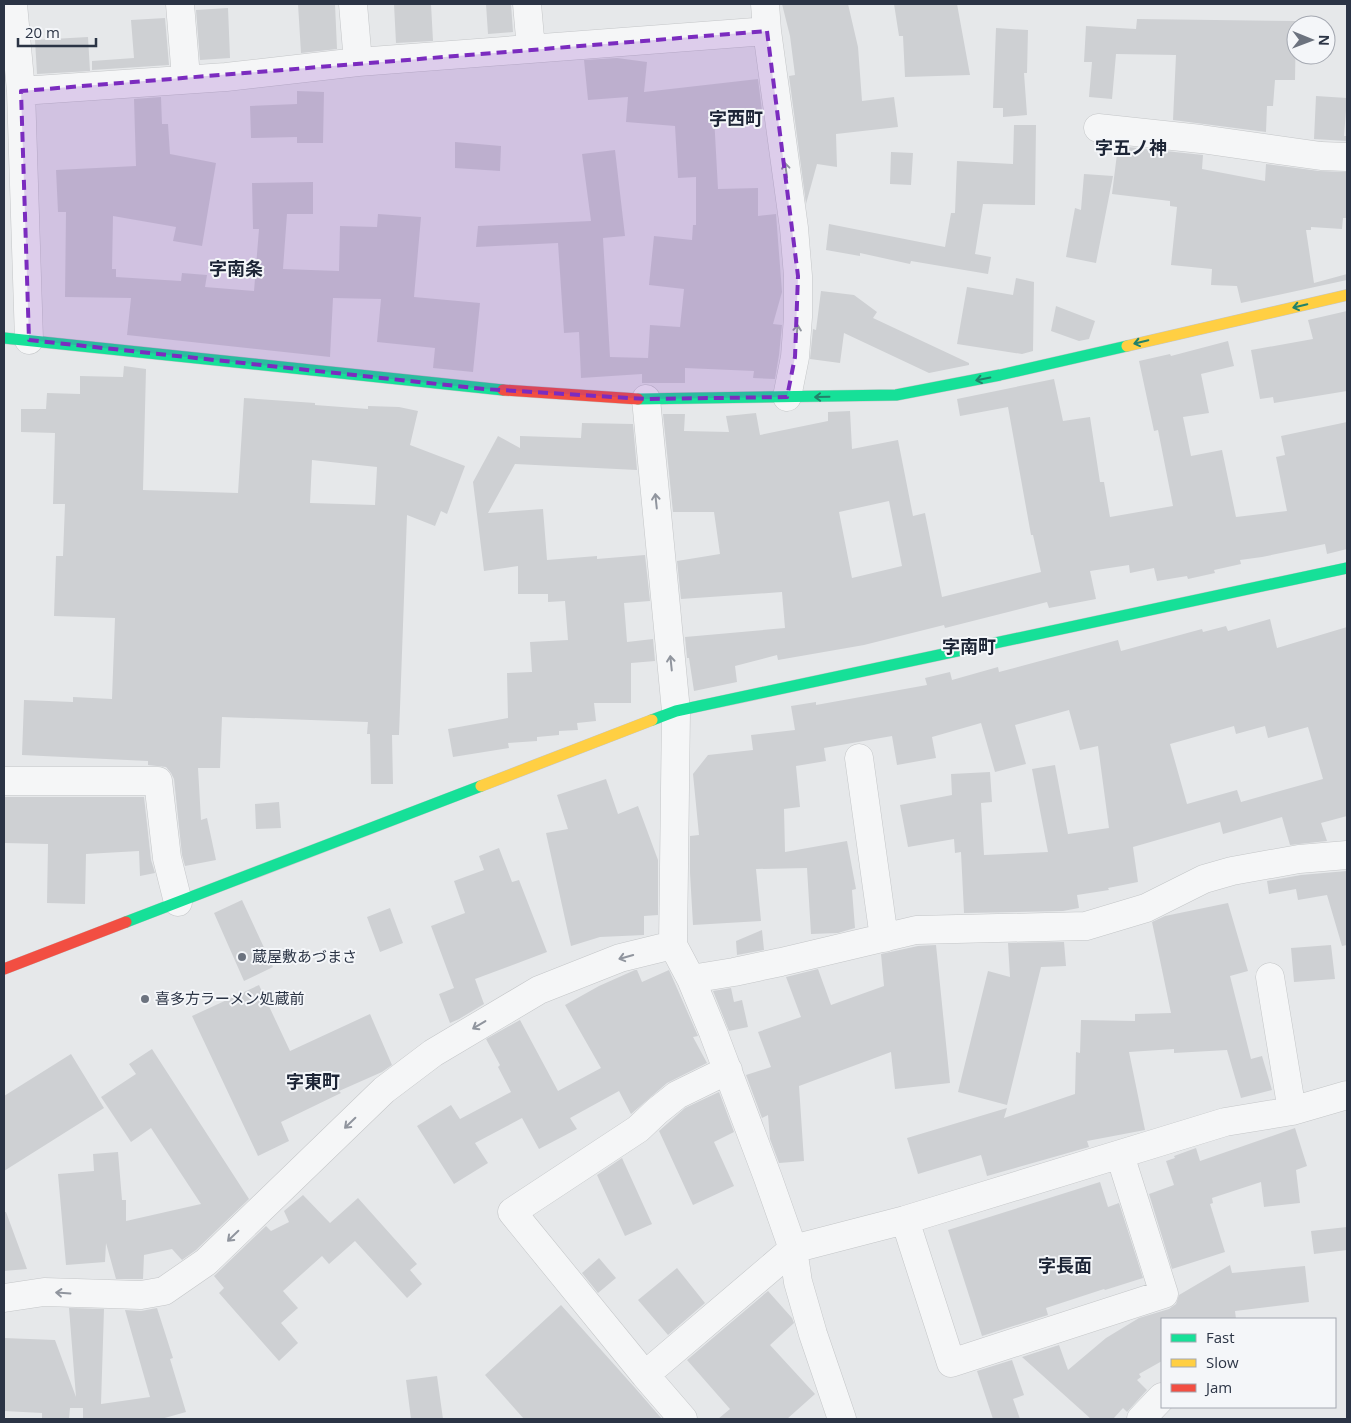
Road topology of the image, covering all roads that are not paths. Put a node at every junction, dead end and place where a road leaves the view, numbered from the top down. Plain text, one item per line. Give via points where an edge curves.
1 (13, 4) edge
2 (180, 4) edge
3 (353, 4) edge
4 (527, 4) edge
5 (766, 4) edge
6 (767, 31) junction
7 (531, 49) junction
8 (358, 62) junction
9 (186, 78) junction
10 (21, 91) junction
11 (1098, 128) dead end
12 (1347, 157) edge
13 (1347, 295) edge
14 (17, 339) edge
15 (787, 397) junction
16 (646, 399) junction
17 (1347, 568) edge
18 (676, 711) junction
19 (859, 758) dead end
20 (4, 781) edge
21 (1347, 856) edge
22 (178, 902) junction
23 (884, 938) junction
24 (673, 945) junction
25 (4, 969) edge
26 (1270, 977) dead end
27 (691, 979) junction
28 (728, 1070) junction
29 (1347, 1095) edge
30 (1292, 1111) junction
31 (1120, 1155) junction
32 (905, 1220) junction
33 (793, 1249) junction
34 (4, 1298) edge
35 (645, 1375) junction
36 (1161, 1398) edge
37 (683, 1419) edge
38 (842, 1419) edge
39 (1141, 1419) edge

1 - 10 street
2 - 9 street
3 - 8 street
4 - 7 street
5 - 6 street
6 - 7 street
15 -> 6 street via 795,358 798,276
7 - 8 street
8 - 9 street via 226,77
9 - 10 street
10 - 14 street
11 - 12 street
13 -> 15 street via 965,383 896,395
14 - 16 street via 484,389
15 - 16 street
18 -> 16 street
17 - 18 street
18 - 22 street
18 - 24 street
19 - 23 street
20 - 22 street via 158,781 167,858
21 - 23 street via 1299,859 1232,871 1204,879 1146,908 1086,926 916,930
22 - 25 street
23 - 27 street
24 - 27 street
24 -> 34 street via 620,958 539,990 433,1053 384,1090 206,1262 164,1291 141,1295 44,1292
26 - 30 street
27 - 28 street
28 - 33 street
28 - 35 street via 677,1095 638,1130 512,1212
29 - 30 street
30 - 31 street via 1225,1122
31 - 32 street
31 - 32 street via 1164,1294 951,1363
32 - 33 street
33 - 35 street
33 - 38 street via 798,1282
35 - 37 street
36 - 39 street

